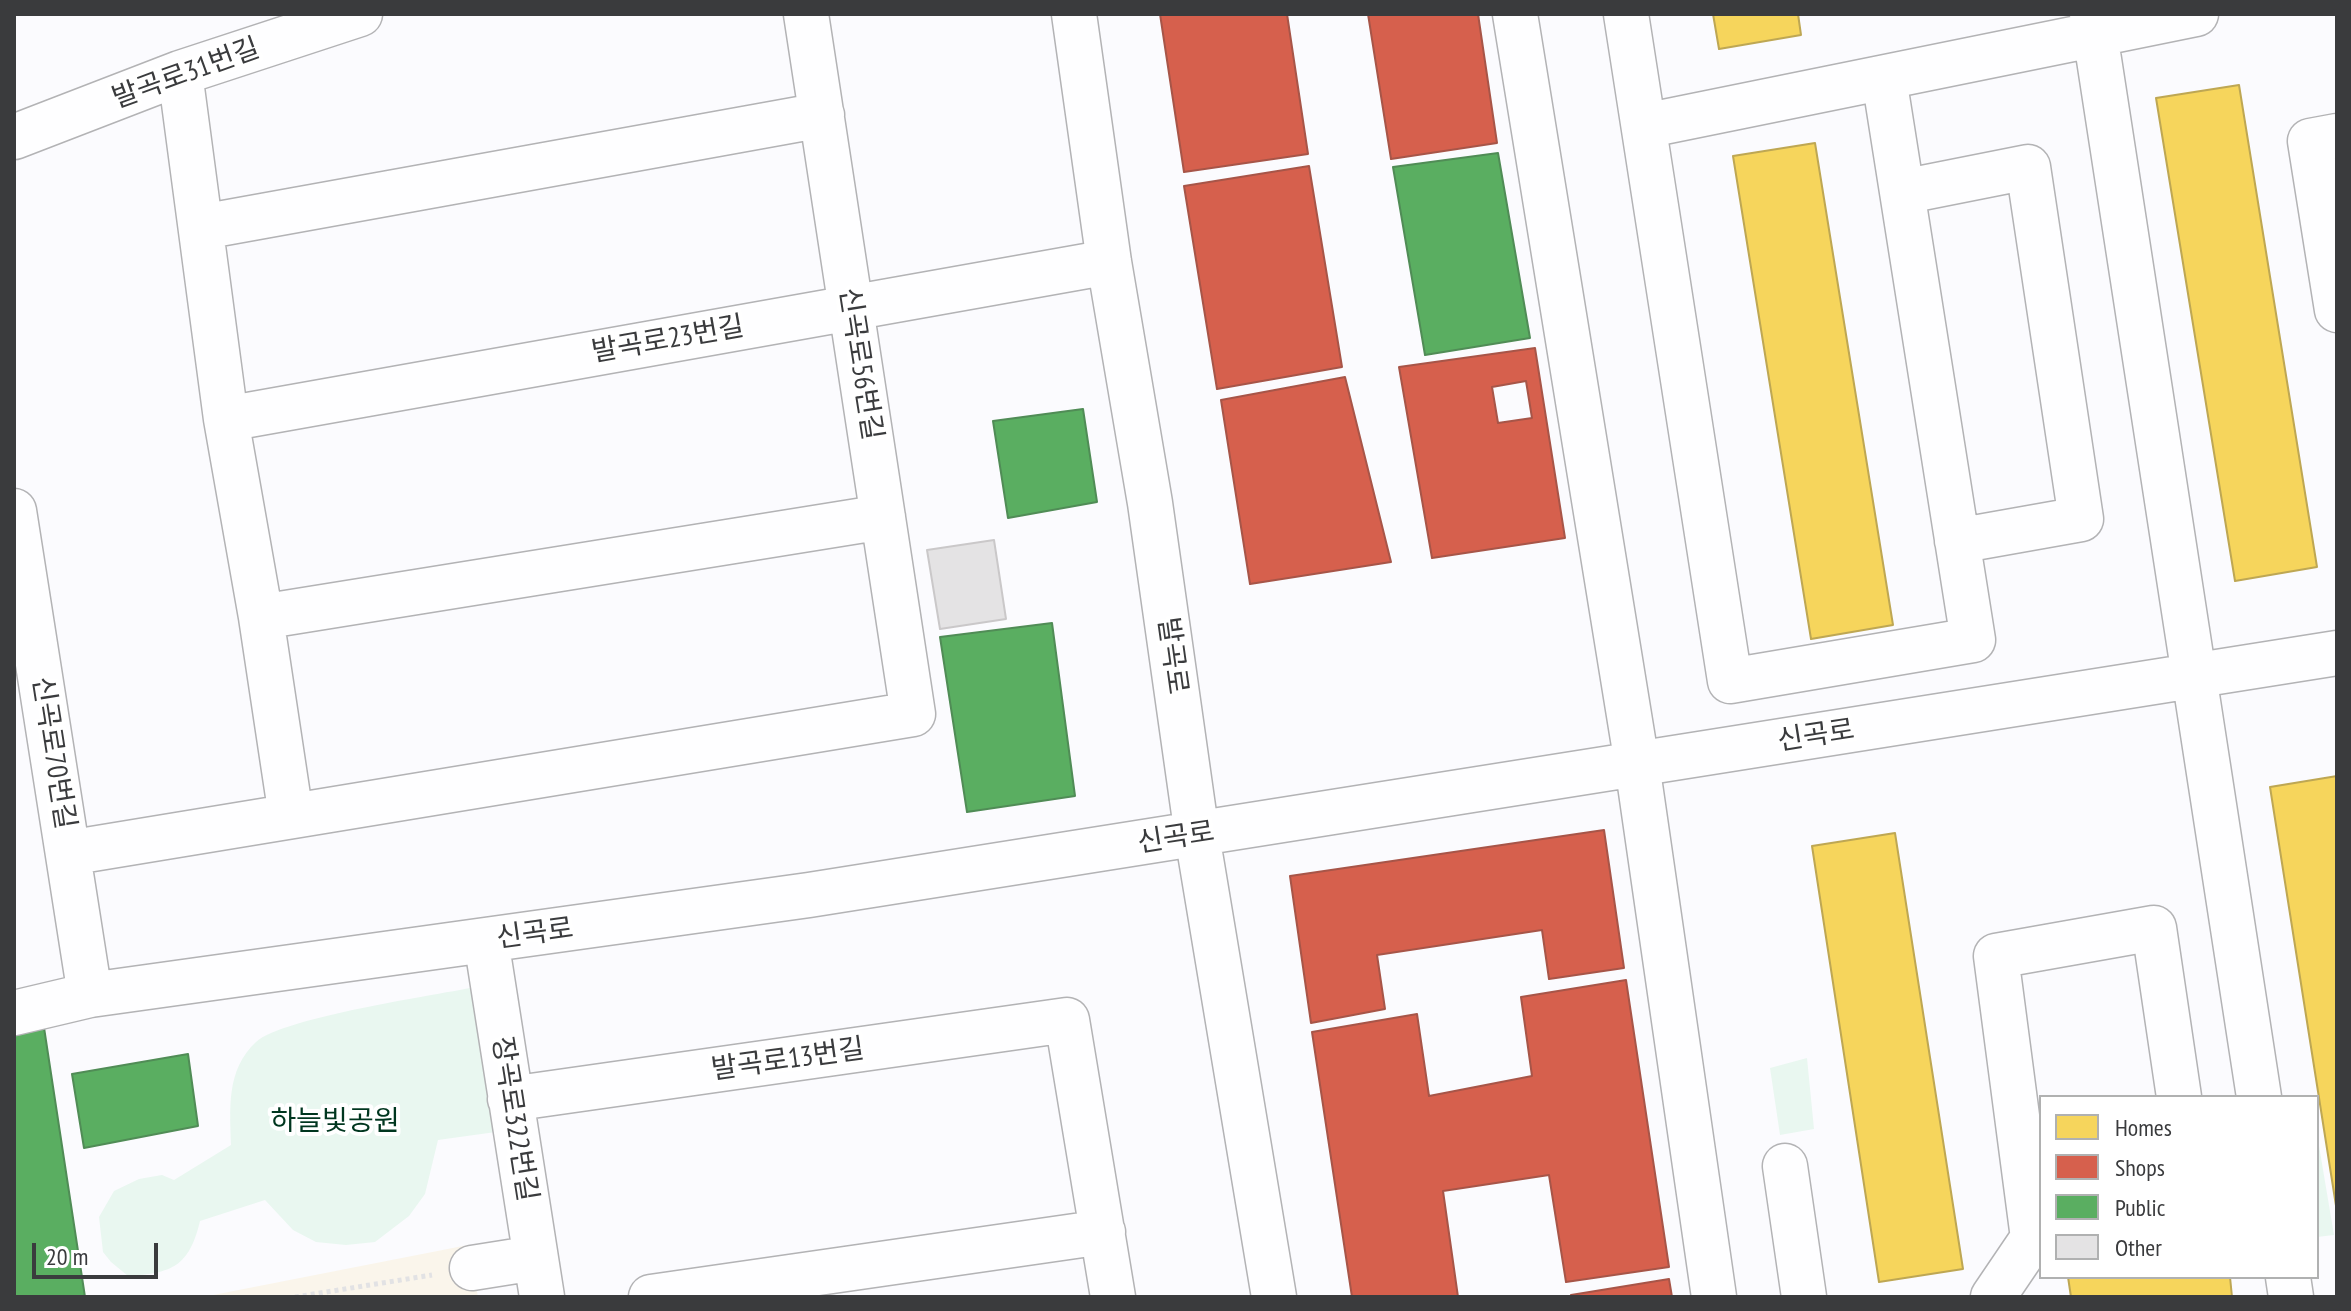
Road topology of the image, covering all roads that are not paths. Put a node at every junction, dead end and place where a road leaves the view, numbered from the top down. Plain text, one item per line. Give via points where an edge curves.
1 (360, 14) edge
2 (806, 14) edge
3 (1074, 14) edge
4 (1515, 14) edge
5 (1626, 14) edge
6 (2196, 14) edge
7 (2093, 25) edge
8 (180, 73) junction
9 (1884, 78) junction
10 (822, 115) junction
11 (1644, 126) junction
12 (2337, 136) edge
13 (14, 137) edge
14 (1902, 192) junction
15 (202, 227) junction
16 (1109, 262) junction
17 (851, 307) junction
18 (2337, 310) edge
19 (226, 419) junction
20 (14, 511) edge
21 (883, 517) junction
22 (1957, 541) junction
23 (261, 617) junction
24 (2337, 653) edge
25 (2194, 676) junction
26 (1637, 764) junction
27 (291, 816) junction
28 (1197, 835) junction
29 (68, 853) junction
30 (486, 940) junction
31 (90, 995) junction
32 (14, 1013) edge
33 (2179, 1095) edge
34 (2259, 1095) edge
35 (510, 1099) junction
36 (1785, 1166) dead end
37 (2035, 1204) edge
38 (1103, 1232) junction
39 (472, 1268) road end
40 (538, 1278) edge
41 (651, 1297) edge
42 (1113, 1297) edge
43 (1274, 1297) edge
44 (1714, 1297) edge
45 (1804, 1297) edge
46 (1993, 1297) edge

1 - 8 street, 발곡로31번길
2 - 10 street, 신곡로56번길
3 - 16 street, 발곡로
4 - 26 street
5 - 11 street
6 - 7 street
7 - 9 street
7 - 25 street
8 - 13 street, 발곡로31번길
8 - 15 street
9 - 11 street
9 - 14 street
10 - 15 street
10 - 17 street, 신곡로56번길
11 - 22 street via 1730,681 1973,640
12 - 18 street via 2310,141
14 - 22 street
14 - 22 street via 2028,167 2081,519
15 - 19 street
16 - 17 street, 발곡로23번길
16 - 28 street, 발곡로
17 - 19 street, 발곡로23번길
17 - 21 street, 신곡로56번길
19 - 23 street
20 - 29 street, 신곡로70번길
21 - 23 street
21 - 27 street, 신곡로56번길 via 913,714
23 - 27 street
24 - 25 street, 신곡로
25 - 26 street, 신곡로
25 - 34 street
26 - 28 street, 신곡로
26 - 44 street
27 - 29 street
28 - 30 street, 신곡로
28 - 43 street, 발곡로
29 - 31 street, 신곡로70번길
30 - 31 street, 신곡로
30 - 35 street, 장곡로322번길
31 - 32 street, 신곡로
33 - 37 street via 2154,928 1996,956
35 - 38 street, 발곡로13번길 via 1067,1020
35 - 40 street, 장곡로322번길
36 - 45 street
37 - 46 street via 2033,1238
38 - 41 street
38 - 42 street
39 - 40 street

